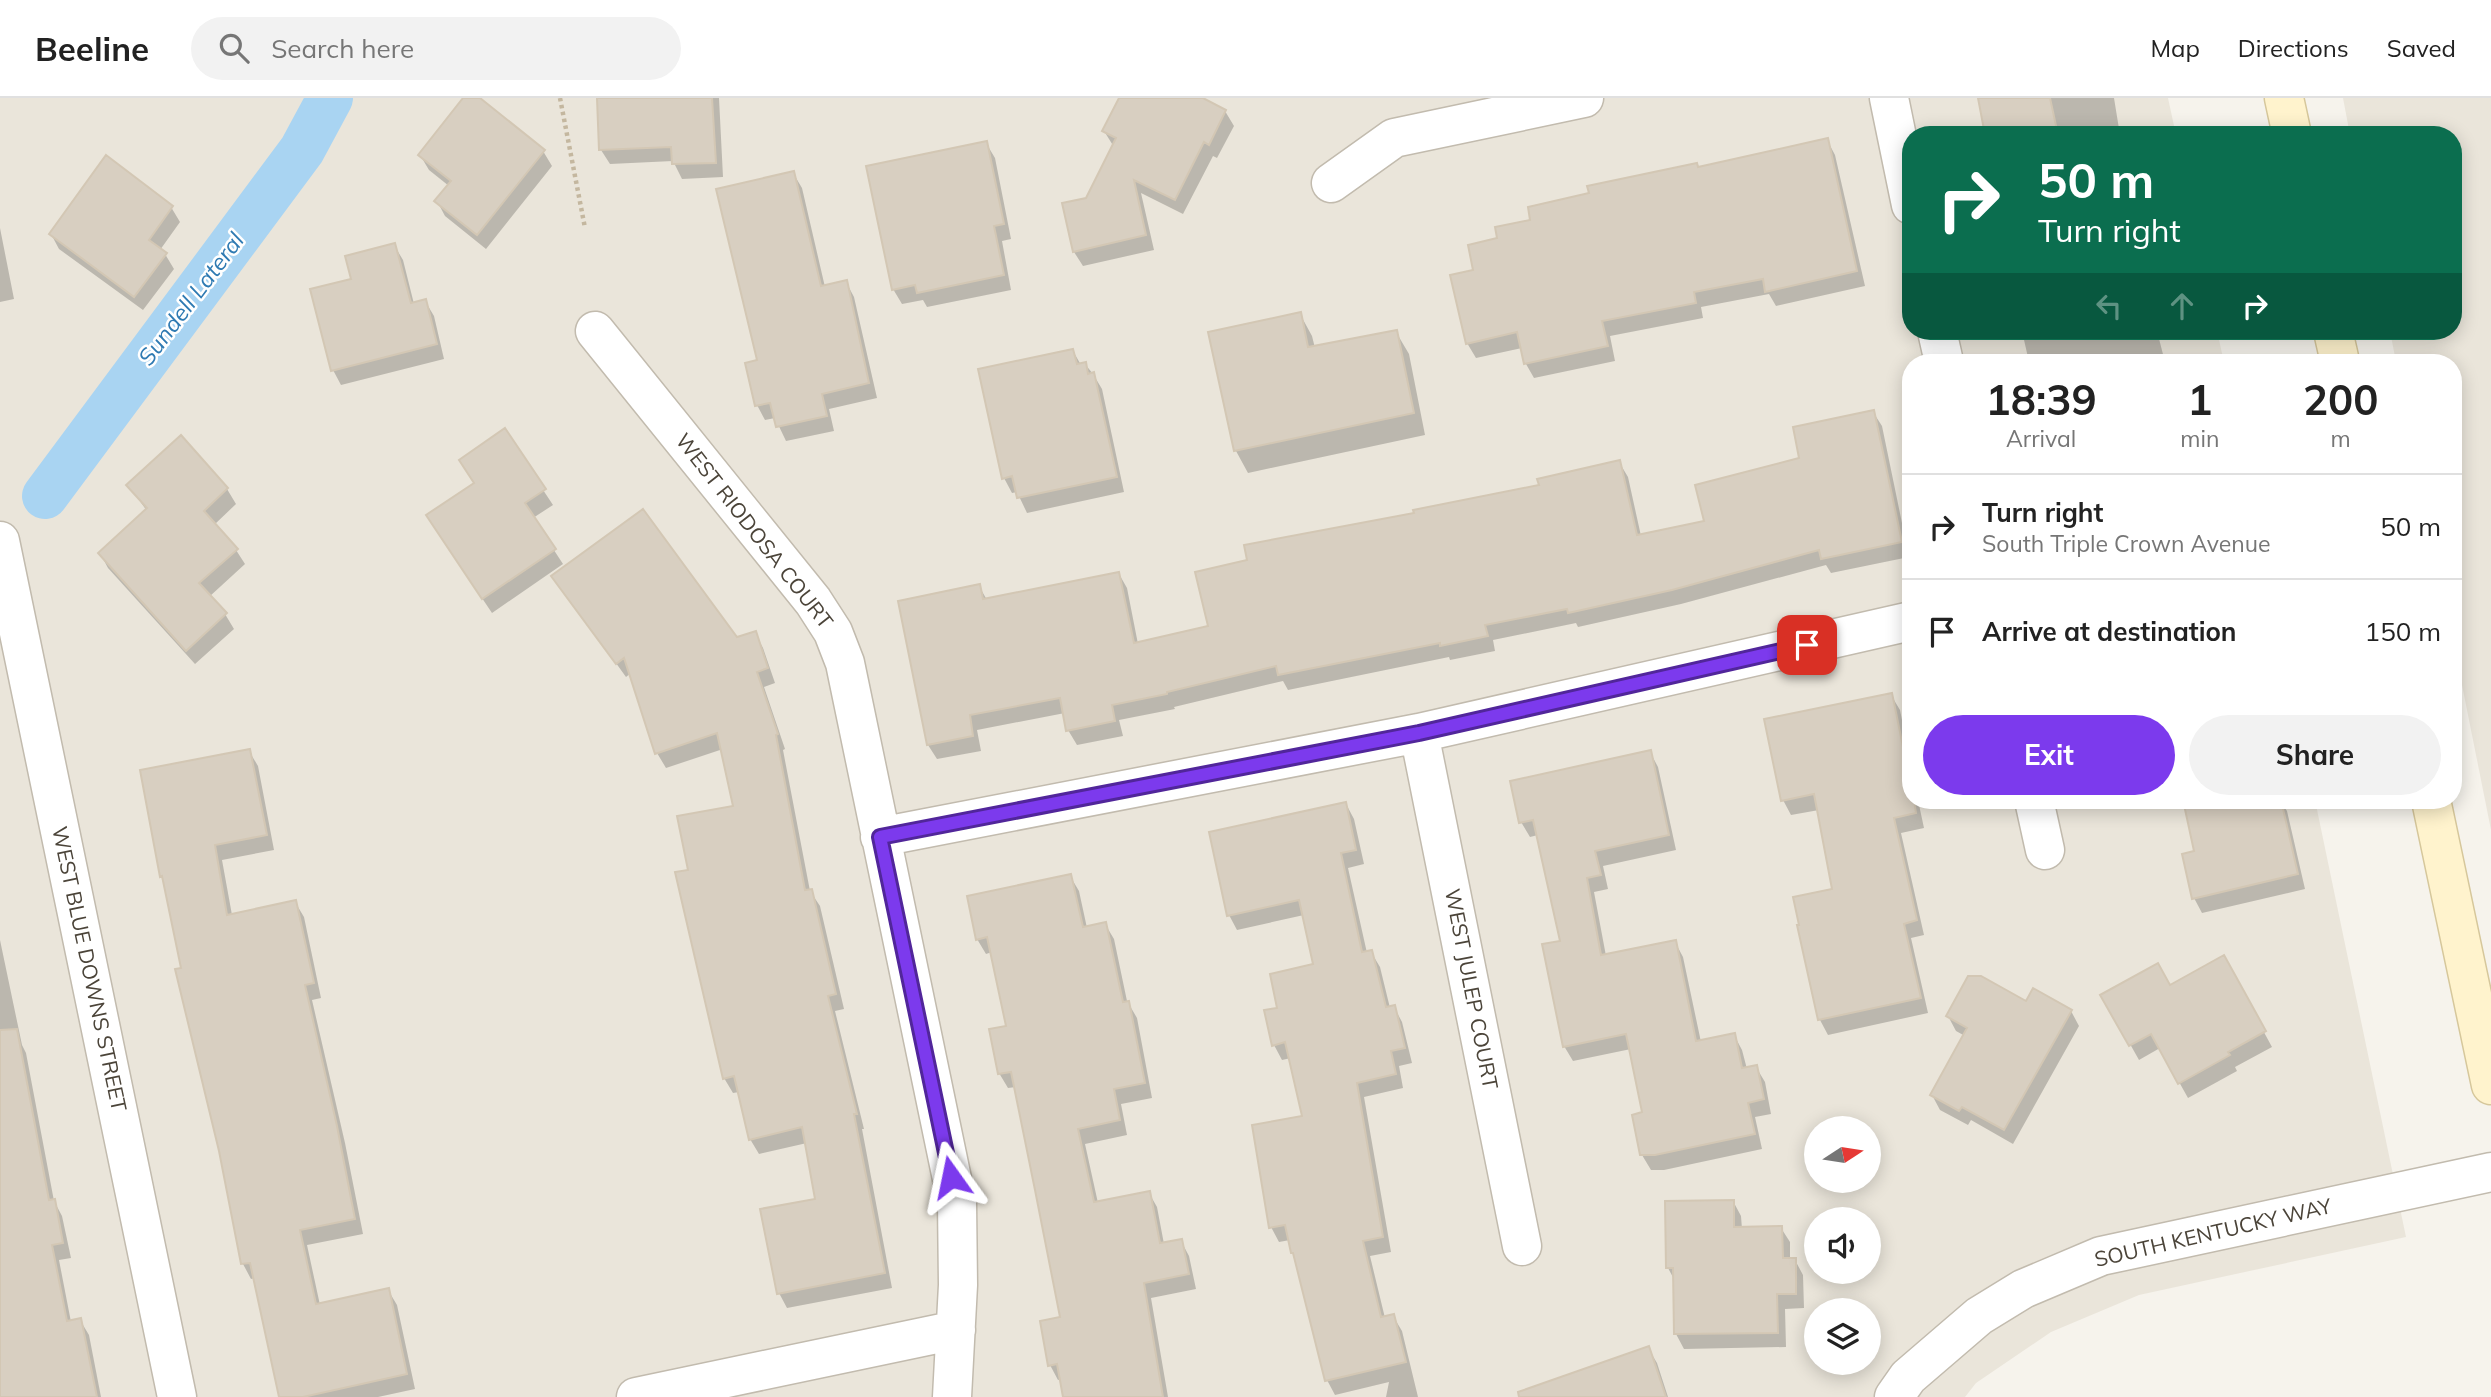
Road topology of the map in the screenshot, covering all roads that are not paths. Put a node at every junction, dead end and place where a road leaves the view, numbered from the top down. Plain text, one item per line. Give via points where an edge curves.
1 (1584, 98) edge
2 (1889, 98) edge
3 (2284, 98) edge
4 (2290, 126) edge
5 (1902, 161) edge
6 (1331, 184) dead end
7 (595, 331) dead end
8 (0, 541) edge
9 (1902, 623) edge
10 (1419, 733) junction
11 (2036, 809) edge
12 (2433, 809) edge
13 (880, 837) junction
14 (2045, 850) dead end
15 (2491, 1085) edge
16 (2491, 1172) edge
17 (1522, 1245) dead end
18 (956, 1330) junction
19 (177, 1397) edge
20 (636, 1397) edge
21 (952, 1397) edge
22 (1894, 1397) edge

1 - 6 street via 1394,138
2 - 5 street
3 - 4 main road
7 - 13 street, WEST RIODOSA COURT via 813,601 833,632 845,663
8 - 19 street, WEST BLUE DOWNS STREET
9 - 10 street
10 - 13 street
10 - 17 street, WEST JULEP COURT
11 - 14 street
12 - 15 main road
13 - 18 street, WEST RIODOSA COURT via 957,1203
16 - 22 street, SOUTH KENTUCKY WAY via 2101,1256 2023,1289 1979,1315 1908,1377
18 - 20 street
18 - 21 street, WEST RIODOSA COURT

